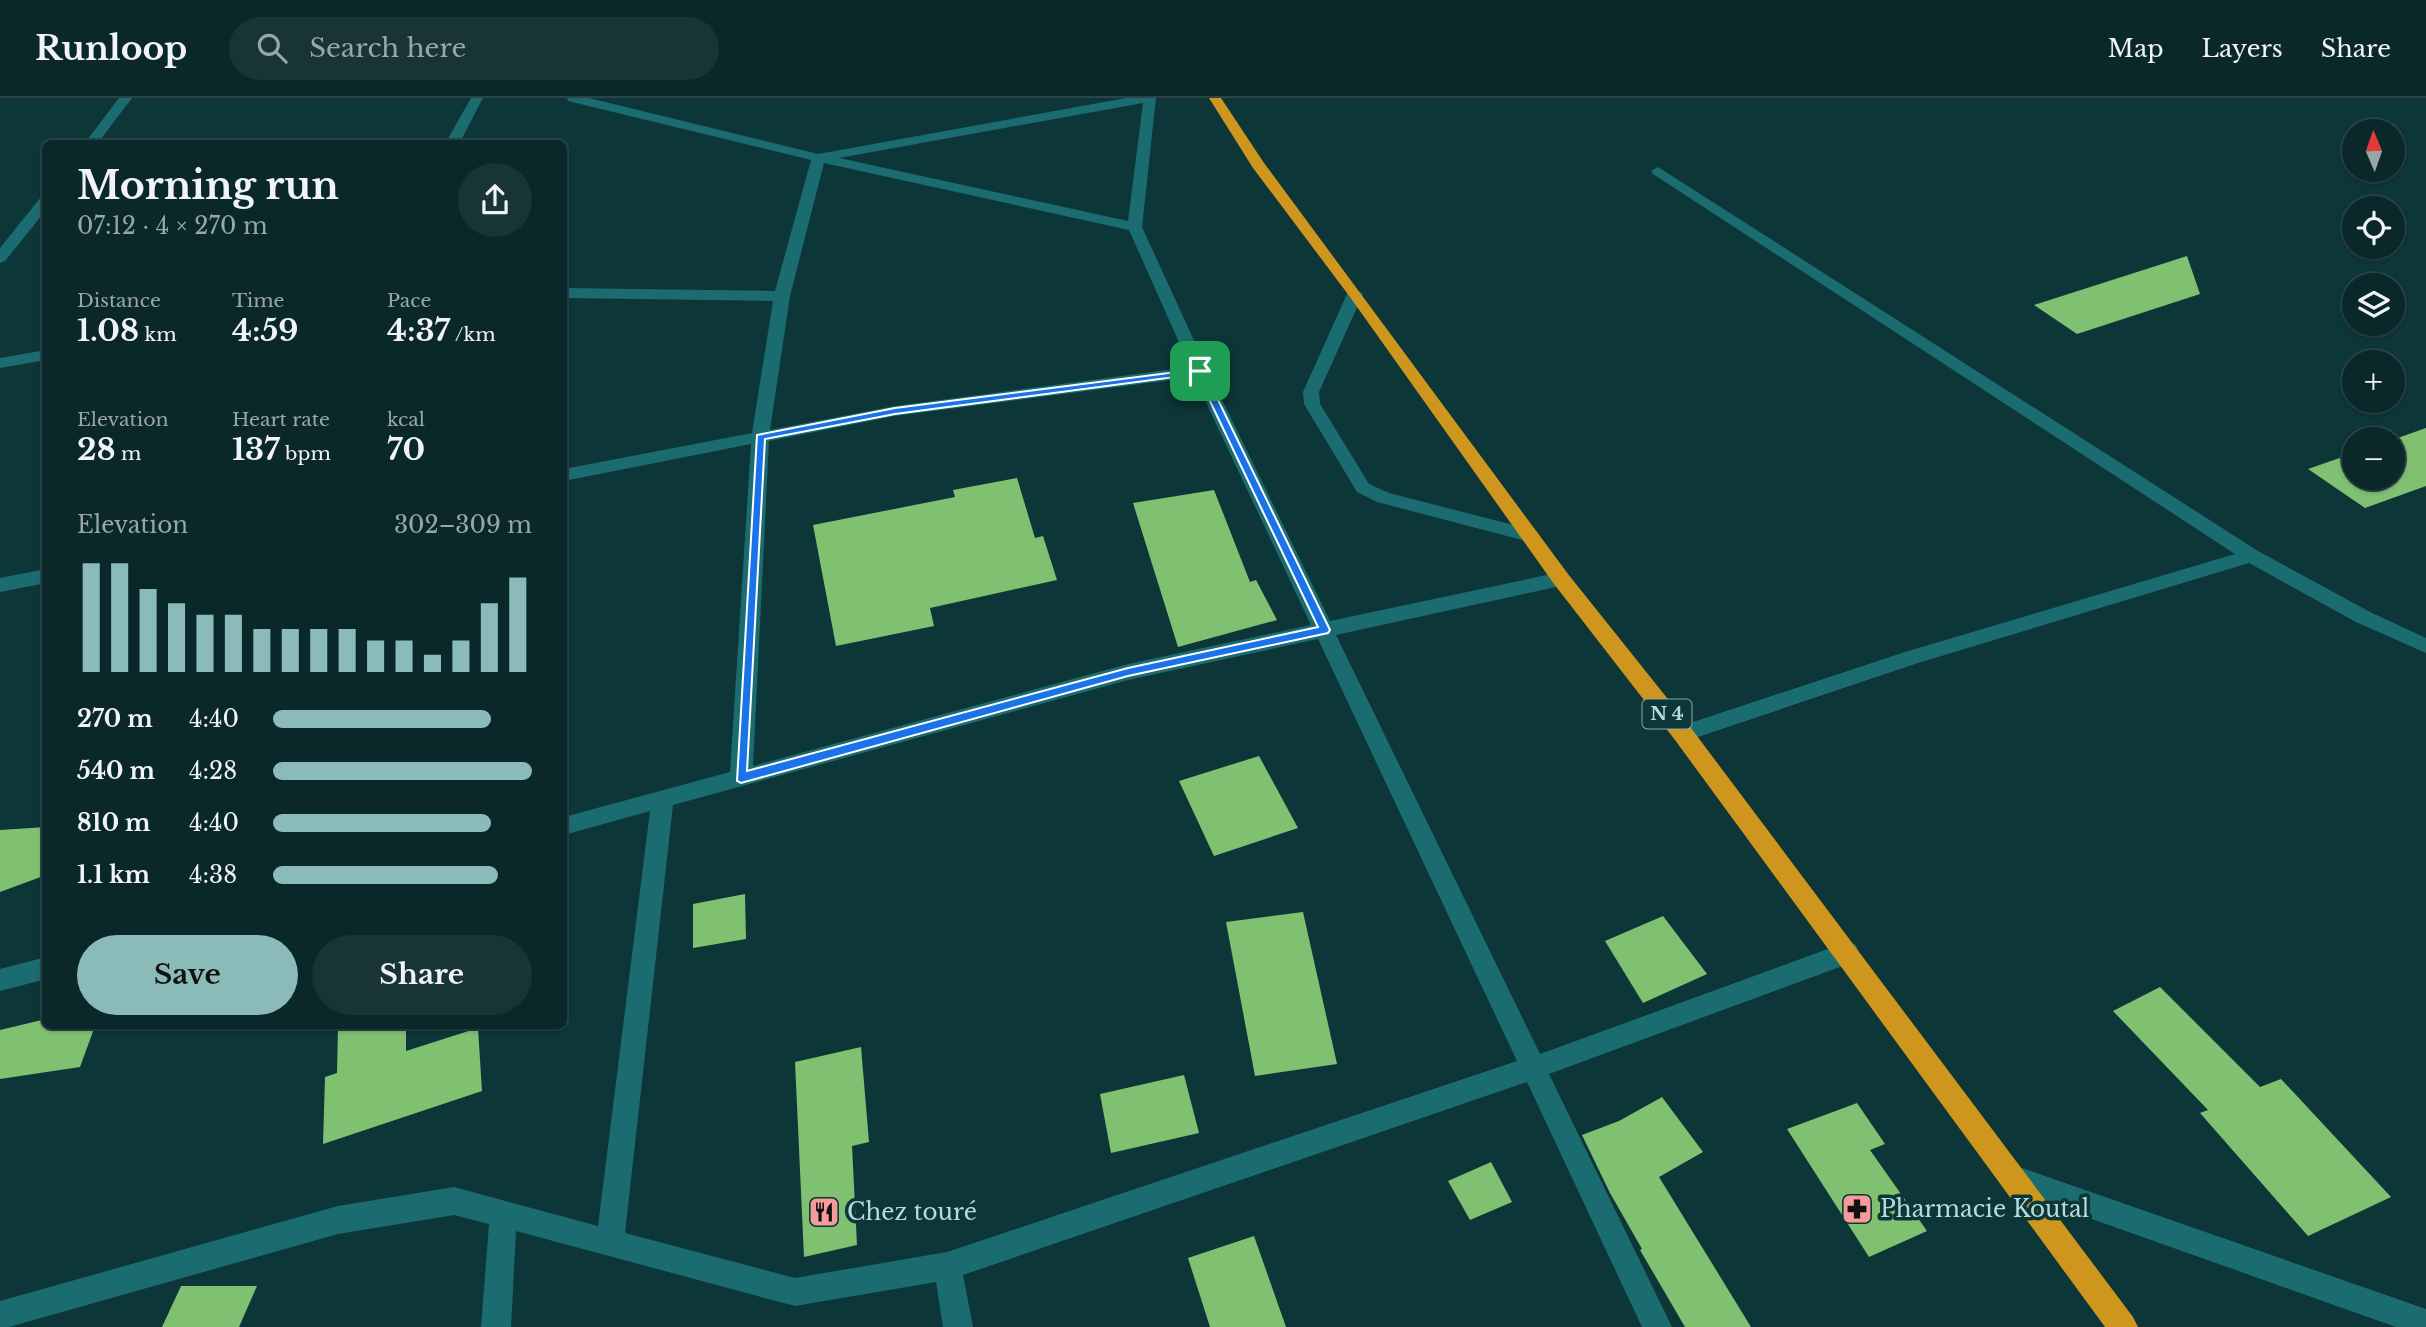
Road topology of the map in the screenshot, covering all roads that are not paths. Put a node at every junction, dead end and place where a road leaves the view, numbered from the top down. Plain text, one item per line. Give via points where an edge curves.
1 (126, 98) edge
2 (477, 98) edge
3 (573, 98) edge
4 (1148, 98) edge
5 (1214, 98) edge
6 (93, 140) edge
7 (454, 140) edge
8 (818, 158) junction
9 (1658, 171) dead end
10 (42, 205) edge
11 (1135, 227) junction
12 (0, 258) edge
13 (567, 293) edge
14 (1355, 294) junction
15 (782, 296) junction
16 (42, 356) edge
17 (0, 363) edge
18 (1200, 371) junction
19 (760, 437) junction
20 (567, 474) edge
21 (1530, 536) junction
22 (2251, 556) junction
23 (42, 577) edge
24 (1561, 579) junction
25 (0, 585) edge
26 (1324, 630) junction
27 (2426, 646) edge
28 (1683, 734) junction
29 (741, 778) junction
30 (663, 799) junction
31 (567, 825) edge
32 (1847, 953) junction
33 (42, 969) edge
34 (0, 980) edge
35 (1534, 1068) junction
36 (2016, 1180) junction
37 (503, 1215) junction
38 (610, 1243) junction
39 (947, 1266) junction
40 (0, 1315) edge
41 (2426, 1323) edge
42 (496, 1327) edge
43 (958, 1327) edge
44 (1657, 1327) edge
45 (2123, 1327) edge

1 - 6 street
2 - 7 street
3 - 8 street
4 - 8 street
4 - 11 street
5 - 14 highway, N 4
8 - 11 street
8 - 15 street
9 - 22 street
10 - 12 street
11 - 18 street
13 - 15 street
14 - 21 highway, N 4
14 - 21 street via 1311,392 1312,404 1363,488 1383,498
15 - 19 street
16 - 17 street
18 - 19 street via 895,411
18 - 26 street
19 - 20 street
19 - 29 street
21 - 24 highway, N 4
22 - 27 street
22 - 28 street via 1912,657
23 - 25 street
24 - 26 street
24 - 28 highway, N 4
26 - 29 street via 1128,672
26 - 35 street
28 - 32 highway, N 4
29 - 30 street
30 - 31 street
30 - 38 street
32 - 35 street
32 - 36 highway, N 4
33 - 34 street
35 - 39 street
35 - 44 street
36 - 41 street
36 - 45 highway, N 4
37 - 38 street
37 - 40 street via 454,1201 338,1220
37 - 42 street
38 - 39 street via 794,1292
39 - 43 street

